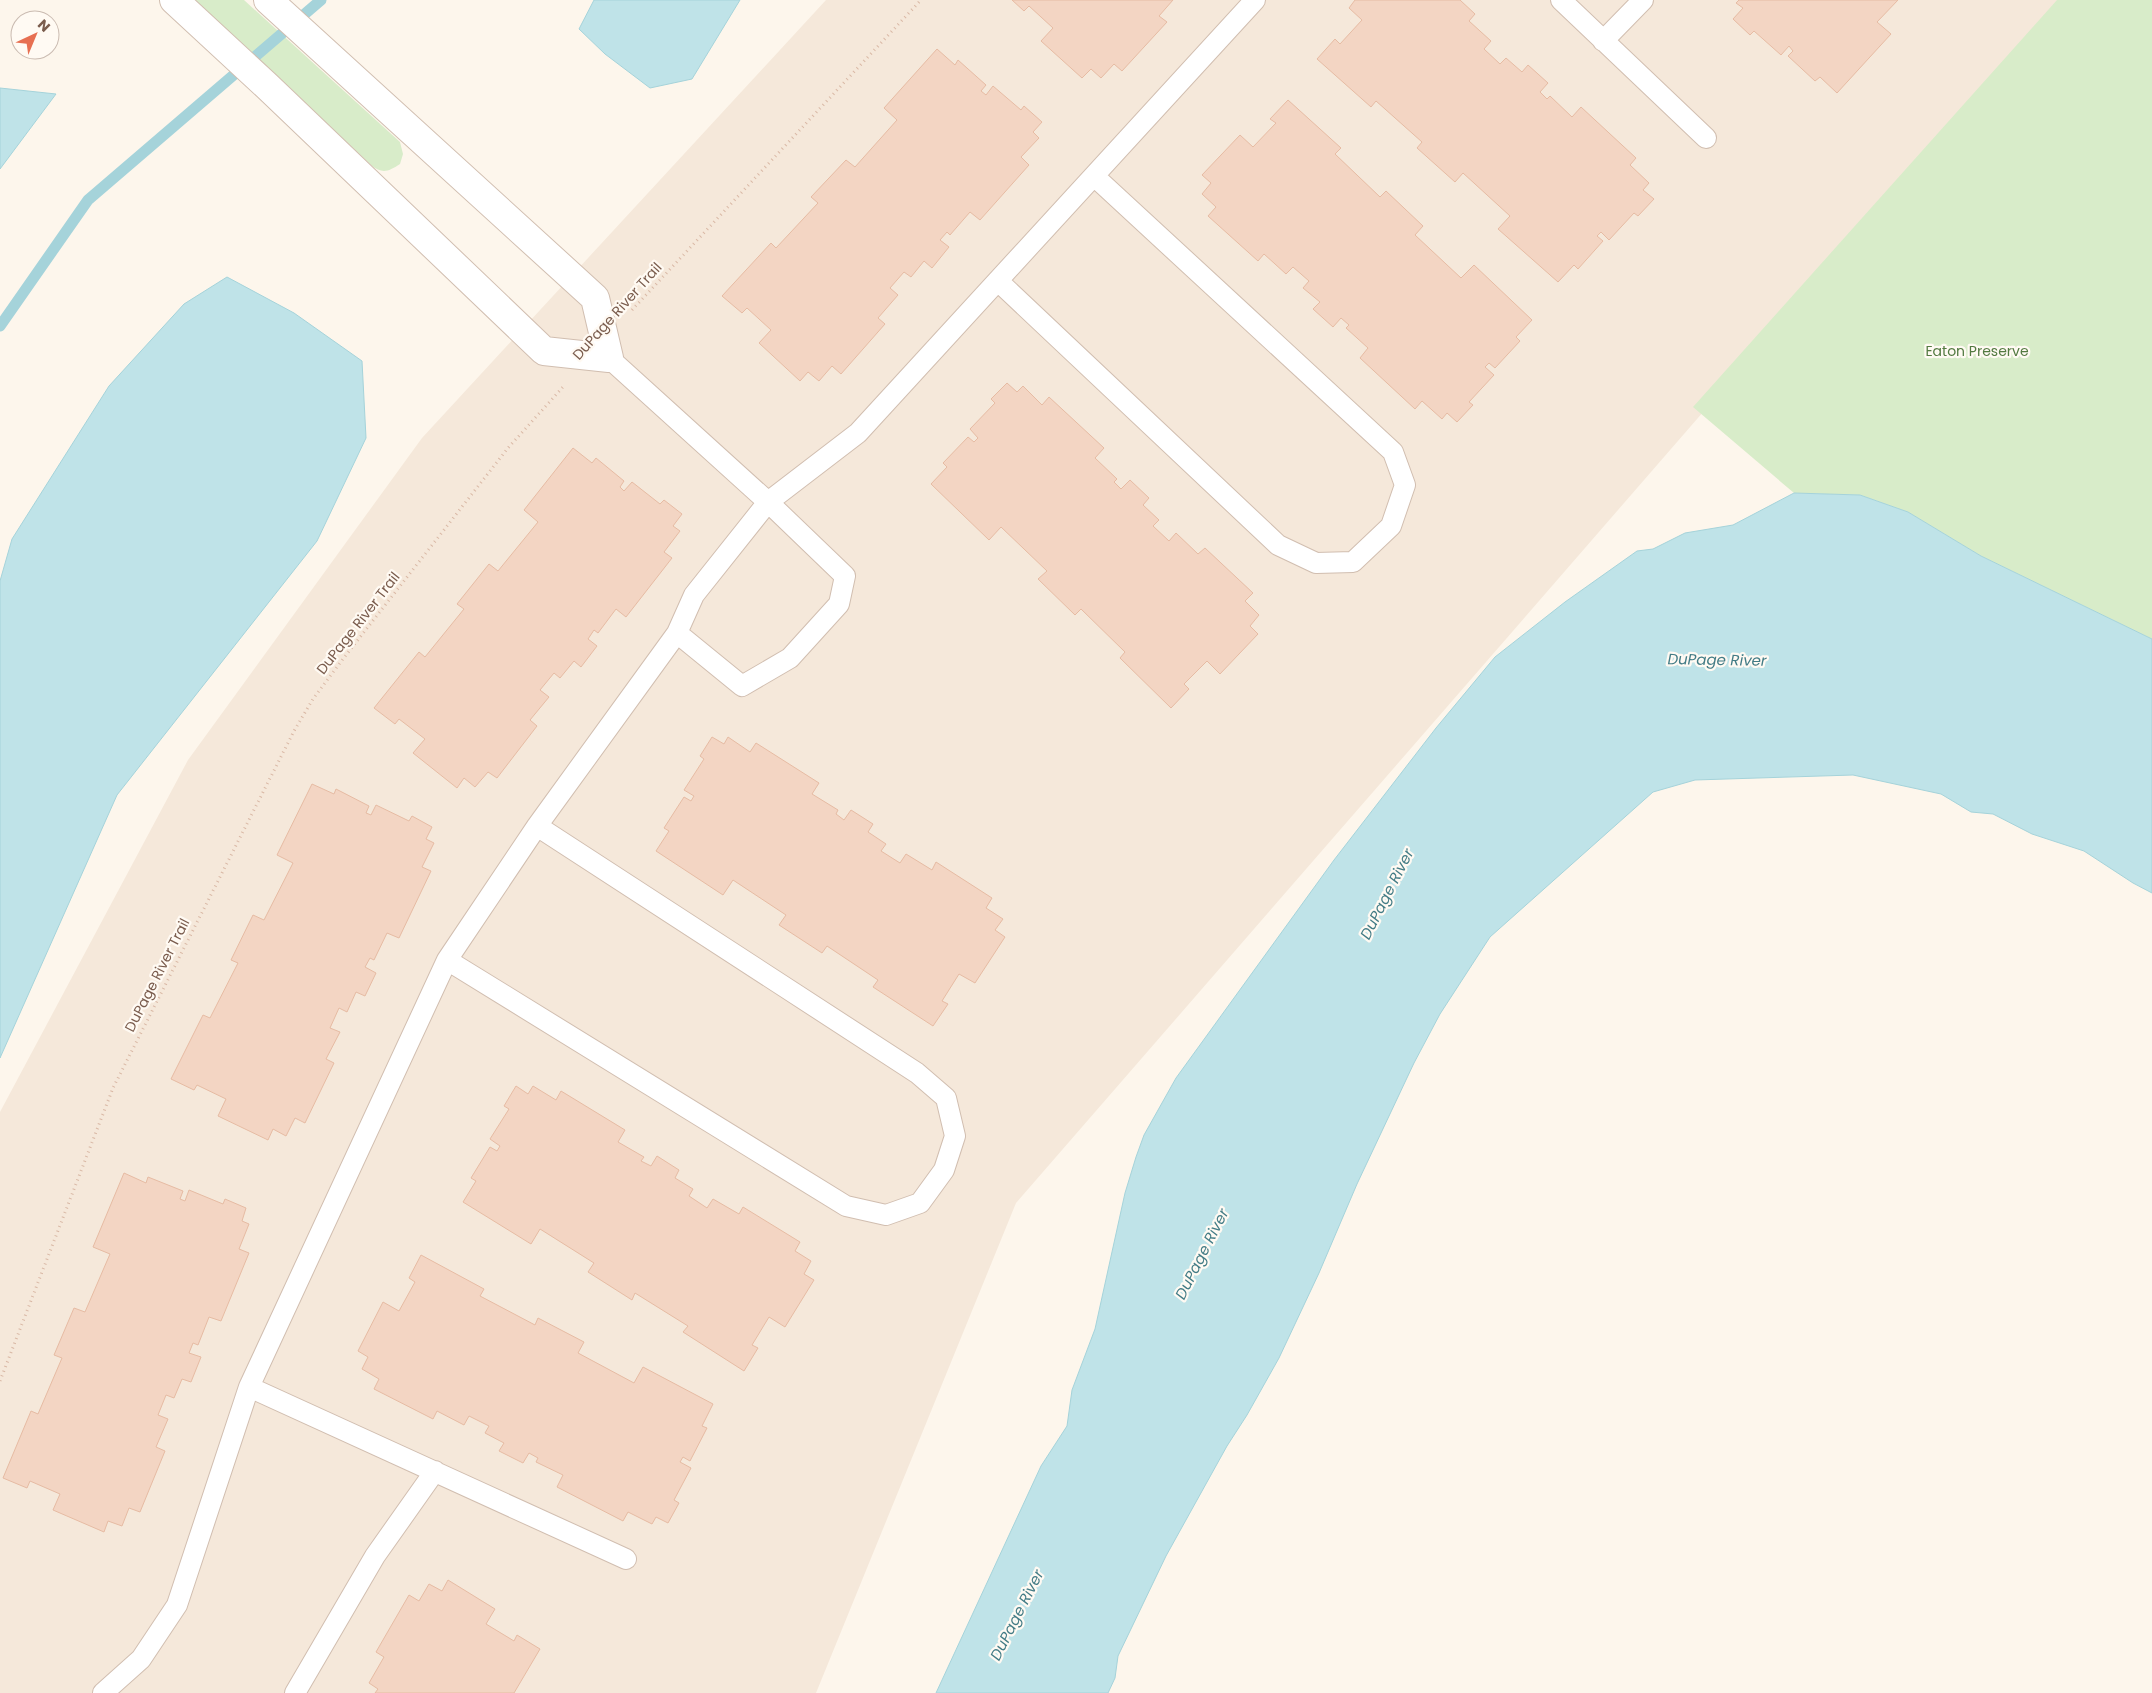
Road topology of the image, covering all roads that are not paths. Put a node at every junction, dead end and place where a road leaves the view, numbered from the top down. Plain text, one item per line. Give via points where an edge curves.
1 (174, 0) edge
2 (1255, 0) edge
3 (1560, 0) edge
4 (1643, 0) edge
5 (270, 1) edge
6 (1603, 41) junction
7 (1706, 138) dead end
8 (1094, 176) junction
9 (998, 281) junction
10 (601, 351) junction
11 (768, 502) junction
12 (677, 633) junction
13 (537, 826) junction
14 (447, 960) junction
15 (249, 1387) junction
16 (435, 1471) junction
17 (626, 1558) dead end
18 (103, 1693) edge
19 (295, 1693) edge

1 - 10 street via 544,351
2 - 8 lane
3 - 6 lane
4 - 6 lane
5 - 10 street via 595,298
6 - 7 lane
8 - 9 lane
8 - 9 lane via 1393,452 1405,485 1392,526 1353,562 1316,563 1278,545
9 - 11 lane via 858,434
10 - 11 lane
11 - 12 lane via 694,595
11 - 12 lane via 845,576 839,604 790,658 742,686
12 - 13 lane
13 - 14 lane
13 - 14 lane via 918,1073 946,1098 955,1136 944,1170 920,1203 886,1215 846,1206
14 - 15 lane
15 - 16 lane
15 - 18 lane via 177,1605 141,1659
16 - 17 lane
16 - 19 lane via 375,1556

